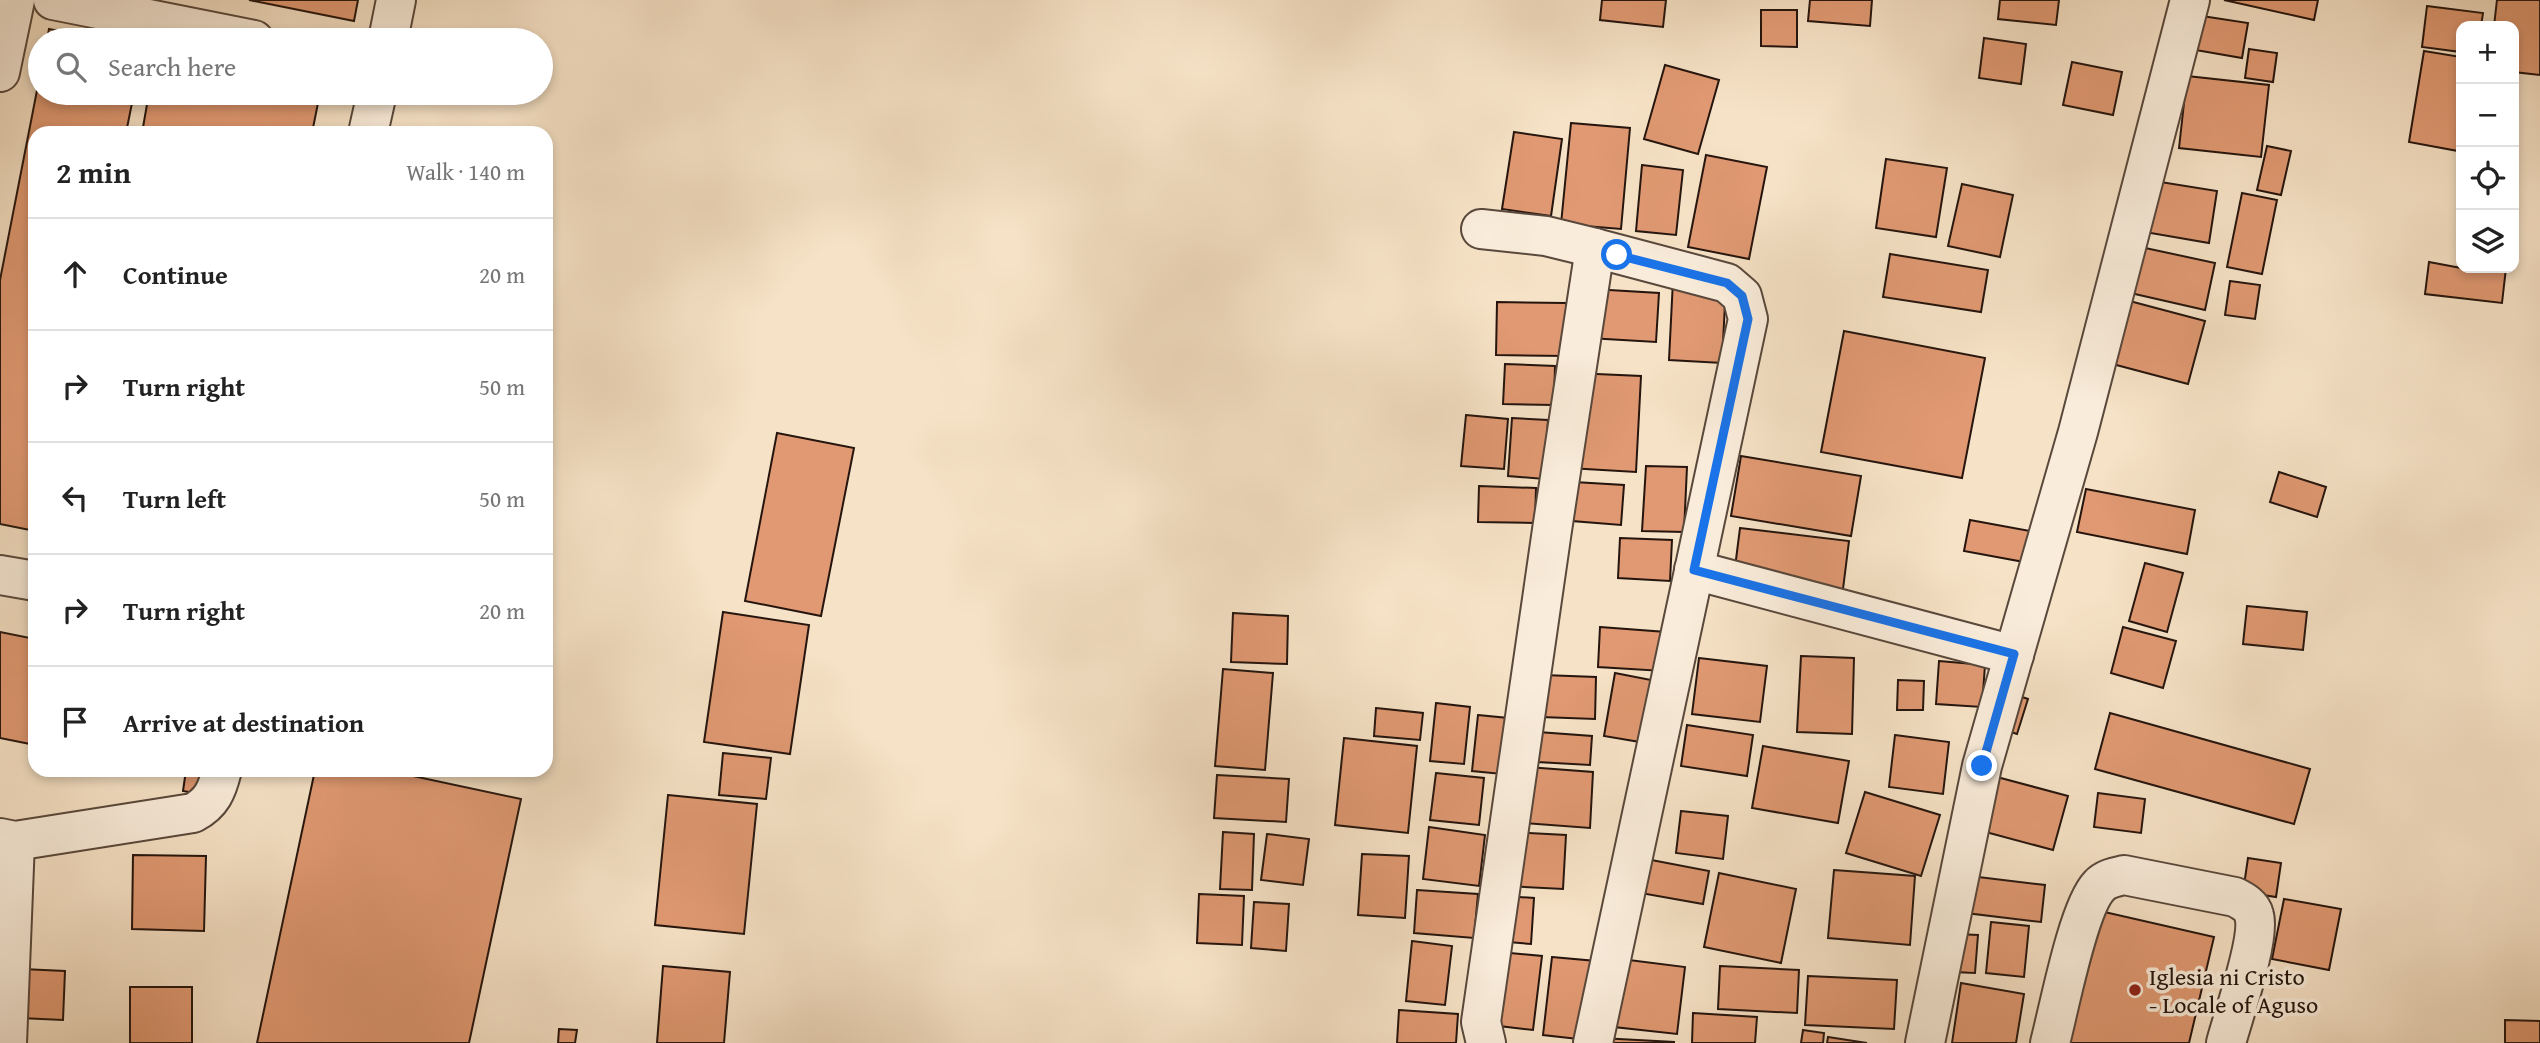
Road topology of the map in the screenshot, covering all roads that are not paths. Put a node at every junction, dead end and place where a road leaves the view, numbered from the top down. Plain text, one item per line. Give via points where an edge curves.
1 (15, 0) edge
2 (53, 0) edge
3 (397, 0) edge
4 (2190, 0) edge
5 (162, 10) edge
6 (217, 28) edge
7 (391, 28) edge
8 (0, 72) edge
9 (374, 105) edge
10 (370, 126) edge
11 (1482, 229) dead end
12 (1595, 248) junction
13 (1694, 570) junction
14 (0, 575) edge
15 (28, 580) edge
16 (2014, 654) junction
17 (220, 777) edge
18 (8, 840) edge
19 (7, 1043) edge
20 (1486, 1043) edge
21 (1593, 1043) edge
22 (1925, 1043) edge
23 (2050, 1043) edge
24 (2226, 1043) edge

1 - 8 street
2 - 5 street
3 - 7 street
4 - 16 street via 2078,432
5 - 6 street
9 - 10 street
11 - 12 street via 1546,236
12 - 13 street via 1727,283 1742,296 1748,319
12 - 20 street via 1498,898 1481,1022
13 - 16 street
13 - 21 street
14 - 15 street
16 - 22 street via 1982,766
17 - 18 street via 206,806 193,813
18 - 19 street
23 - 24 street via 2085,908 2100,884 2124,875 2235,897 2254,913 2256,933

